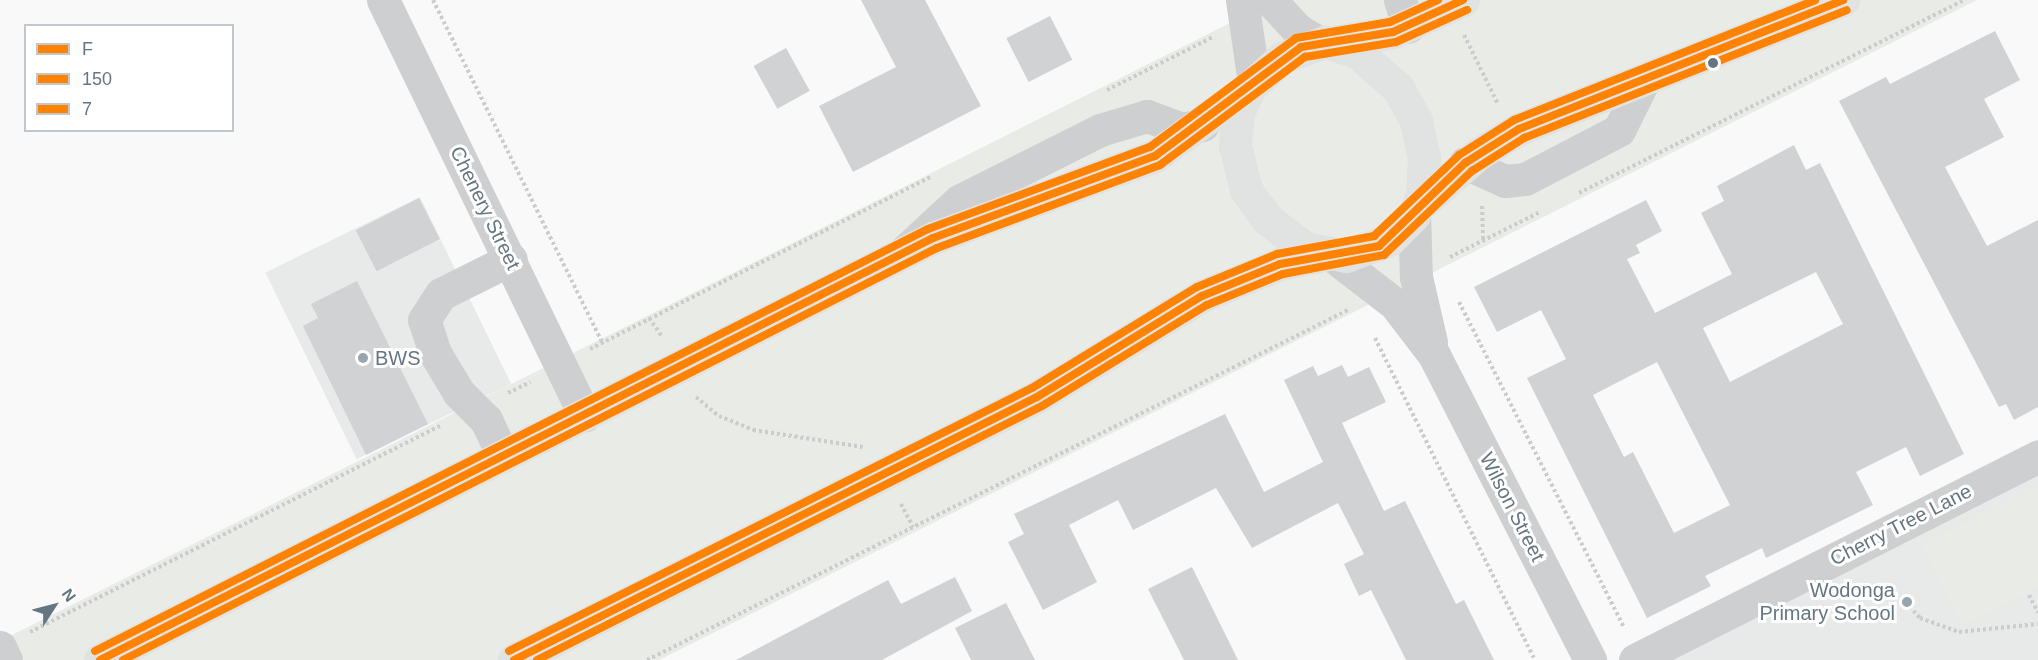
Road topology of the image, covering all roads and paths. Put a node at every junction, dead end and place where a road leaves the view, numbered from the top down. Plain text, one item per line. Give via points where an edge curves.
1 (383, 0) edge
2 (433, 0) edge
3 (1463, 0) edge
4 (1843, 0) edge
5 (1964, 0) edge
6 (1252, 6) edge
7 (1404, 14) edge
8 (1322, 42) junction
9 (1644, 80) junction
10 (1251, 85) junction
11 (1104, 91) dead end
12 (1203, 125) junction
13 (1465, 163) junction
14 (935, 176) dead end
15 (1568, 198) dead end
16 (1547, 209) dead end
17 (1416, 211) junction
18 (904, 252) junction
19 (1329, 256) junction
20 (511, 259) junction
21 (1439, 263) dead end
22 (1455, 294) dead end
23 (1358, 304) dead end
24 (650, 318) junction
25 (1369, 326) dead end
26 (602, 342) junction
27 (1434, 355) junction
28 (562, 365) junction
29 (681, 370) junction
30 (475, 409) junction
31 (585, 416) junction
32 (503, 456) junction
33 (2038, 456) edge
34 (886, 474) junction
35 (913, 527) junction
36 (2029, 595) dead end
37 (1900, 598) dead end
38 (2038, 613) edge
39 (2038, 624) edge
40 (9, 648) edge
41 (1637, 659) edge
42 (100, 660) edge
43 (514, 660) edge
44 (647, 660) edge
45 (1535, 660) edge
46 (1590, 660) edge

1 - 20 street, Chenery Street
2 - 26 path
3 - 7 main road
4 - 9 main road
5 - 15 path
6 - 8 street
6 - 10 street
6 - 11 path
7 - 8 main road via 1359,40
8 - 10 main road via 1283,57
8 - 17 main road via 1357,52 1379,68 1411,109 1424,158
9 - 13 main road via 1519,129
9 - 13 street via 1619,130 1525,179 1505,181
10 - 12 main road
10 - 19 main road via 1236,132 1246,190 1280,231
12 - 18 main road via 1133,166 985,216
12 - 18 street via 1182,129 1147,116 1100,130 959,201
13 - 17 main road
14 - 24 path
16 - 21 path
17 - 19 main road via 1379,246
17 - 27 street, Wilson Street via 1416,277
18 - 29 main road
19 - 27 street, Wilson Street via 1395,304
19 - 34 main road via 1262,271 1194,301 1063,383
20 - 28 street, Chenery Street
20 - 30 street via 441,294 424,320 435,353
22 - 41 path
23 - 35 path
24 - 26 path
24 - 29 path
25 - 45 path
26 - 28 path
27 - 46 street, Wilson Street
28 - 30 path
28 - 31 street, Chenery Street
29 - 31 main road
29 - 34 path via 701,403 719,416 783,437 863,446 873,452
30 - 32 street
30 - 40 path
31 - 32 main road
32 - 42 main road
33 - 41 street, Cherry Tree Lane
34 - 35 path
34 - 43 main road
35 - 44 path
36 - 38 path
37 - 39 path via 1920,618 1959,632

